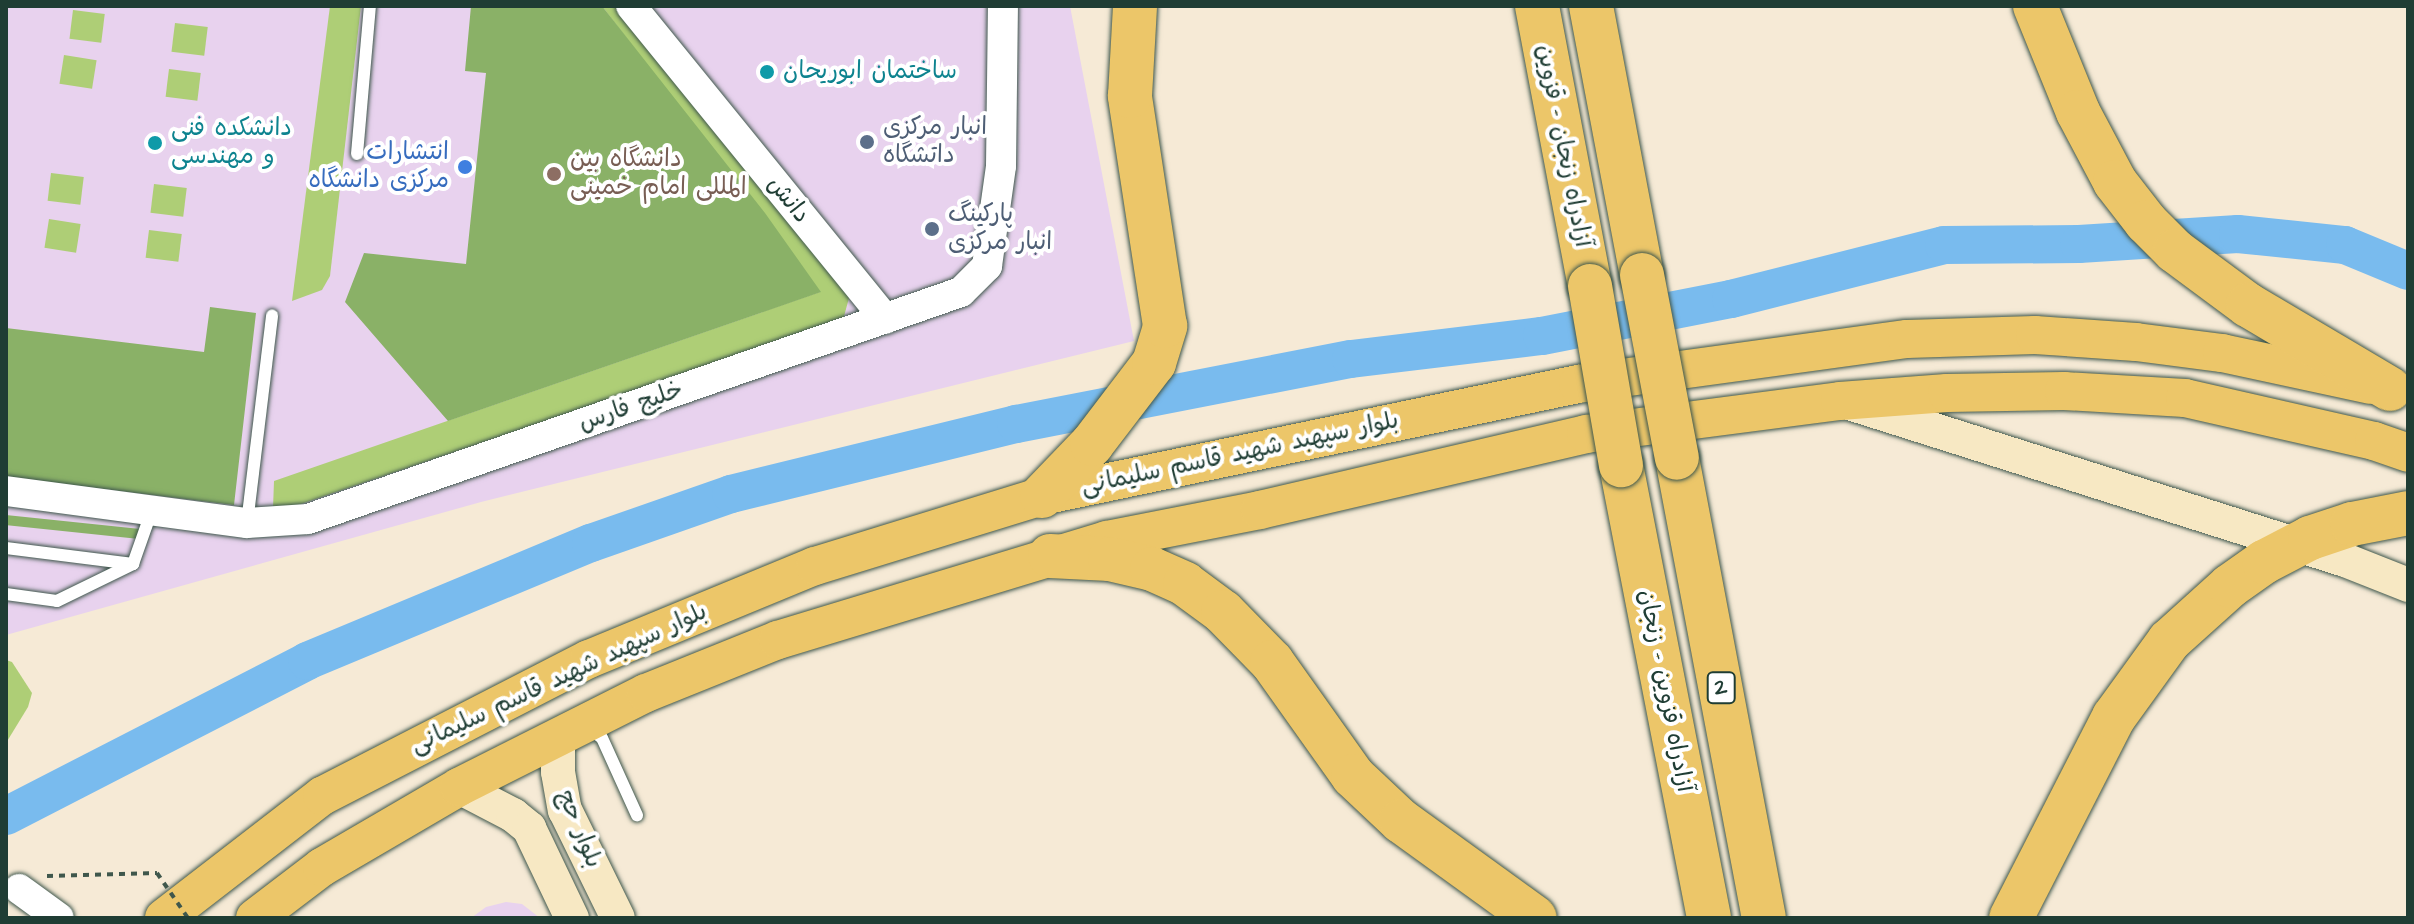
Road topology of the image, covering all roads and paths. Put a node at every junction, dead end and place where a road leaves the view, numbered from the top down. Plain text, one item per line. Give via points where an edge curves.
1 (370, 6) edge
2 (631, 6) edge
3 (1003, 6) edge
4 (1135, 6) edge
5 (1537, 6) edge
6 (1591, 6) edge
7 (2035, 6) edge
8 (357, 154) dead end
9 (272, 315) dead end
10 (885, 319) junction
11 (2399, 394) edge
12 (1840, 401) junction
13 (2408, 453) edge
14 (1621, 465) joint
15 (6, 491) edge
16 (1042, 496) junction
17 (152, 510) junction
18 (2408, 513) edge
19 (247, 523) junction
20 (6, 548) edge
21 (1050, 556) junction
22 (133, 564) junction
23 (2408, 585) edge
24 (6, 594) edge
25 (568, 731) junction
26 (364, 774) junction
27 (459, 787) junction
28 (565, 810) junction
29 (637, 815) dead end
30 (291, 817) junction
31 (391, 825) junction
32 (529, 828) junction
33 (322, 867) junction
34 (36, 877) dead end
35 (24, 918) edge
36 (59, 918) edge
37 (164, 918) edge
38 (188, 918) edge
39 (255, 918) edge
40 (572, 918) edge
41 (618, 918) edge
42 (1535, 918) edge
43 (1709, 918) edge
44 (1764, 918) edge
45 (2011, 918) edge

1 - 8 lane
2 - 10 street, دانش
3 - 10 street, خلیج فارس via 1001,166 987,266 961,292
4 - 16 highway via 1130,96 1165,326 1154,363 1092,444
5 - 14 highway, آزادراه زنجان - قزوین, bridge
6 - 44 highway, 2, bridge
7 - 11 highway via 2051,52 2115,182 2146,222 2175,251 2248,305
9 - 19 lane
10 - 19 street, خلیج فارس via 308,519
11 - 16 main road, بلوار سپهبد شهید قاسم سلیمانی via 2222,353 2136,342 2035,335 1907,339 1578,384
12 - 13 main road, بلوار سپهبد شهید قاسم سلیمانی via 2064,391 2185,398
12 - 21 main road, بلوار سپهبد شهید قاسم سلیمانی via 1586,434
12 - 23 main road via 2345,560
14 - 43 highway, آزادراه قزوین - زنجان
15 - 17 street, خلیج فارس
16 - 26 main road, بلوار سپهبد شهید قاسم سلیمانی via 815,566 683,617 514,695
17 - 19 street, خلیج فارس
17 - 22 lane
18 - 45 highway via 2310,538 2264,562 2169,641 2114,717
20 - 22 lane
21 - 25 main road, بلوار سپهبد شهید قاسم سلیمانی via 778,640
21 - 42 highway via 1110,559 1152,569 1185,584 1223,612 1272,662 1353,776 1401,821
22 - 24 lane via 57,601
25 - 27 main road, بلوار سپهبد شهید قاسم سلیمانی
25 - 28 main road, بلوار حج via 558,772
25 - 29 lane via 591,728 602,738
26 - 30 main road, بلوار سپهبد شهید قاسم سلیمانی
26 - 31 main road via 360,803 367,814
27 - 31 main road, بلوار سپهبد شهید قاسم سلیمانی
27 - 32 main road, بلوار حج
28 - 32 main road via 540,793 531,797 525,807
28 - 41 main road, بلوار حج
30 - 33 main road via 319,843
30 - 37 main road, بلوار سپهبد شهید قاسم سلیمانی
31 - 33 main road, بلوار سپهبد شهید قاسم سلیمانی
32 - 40 main road, بلوار حج
33 - 39 main road, بلوار سپهبد شهید قاسم سلیمانی
34 - 38 path, bridge via 157,873
35 - 36 street via 19,889

